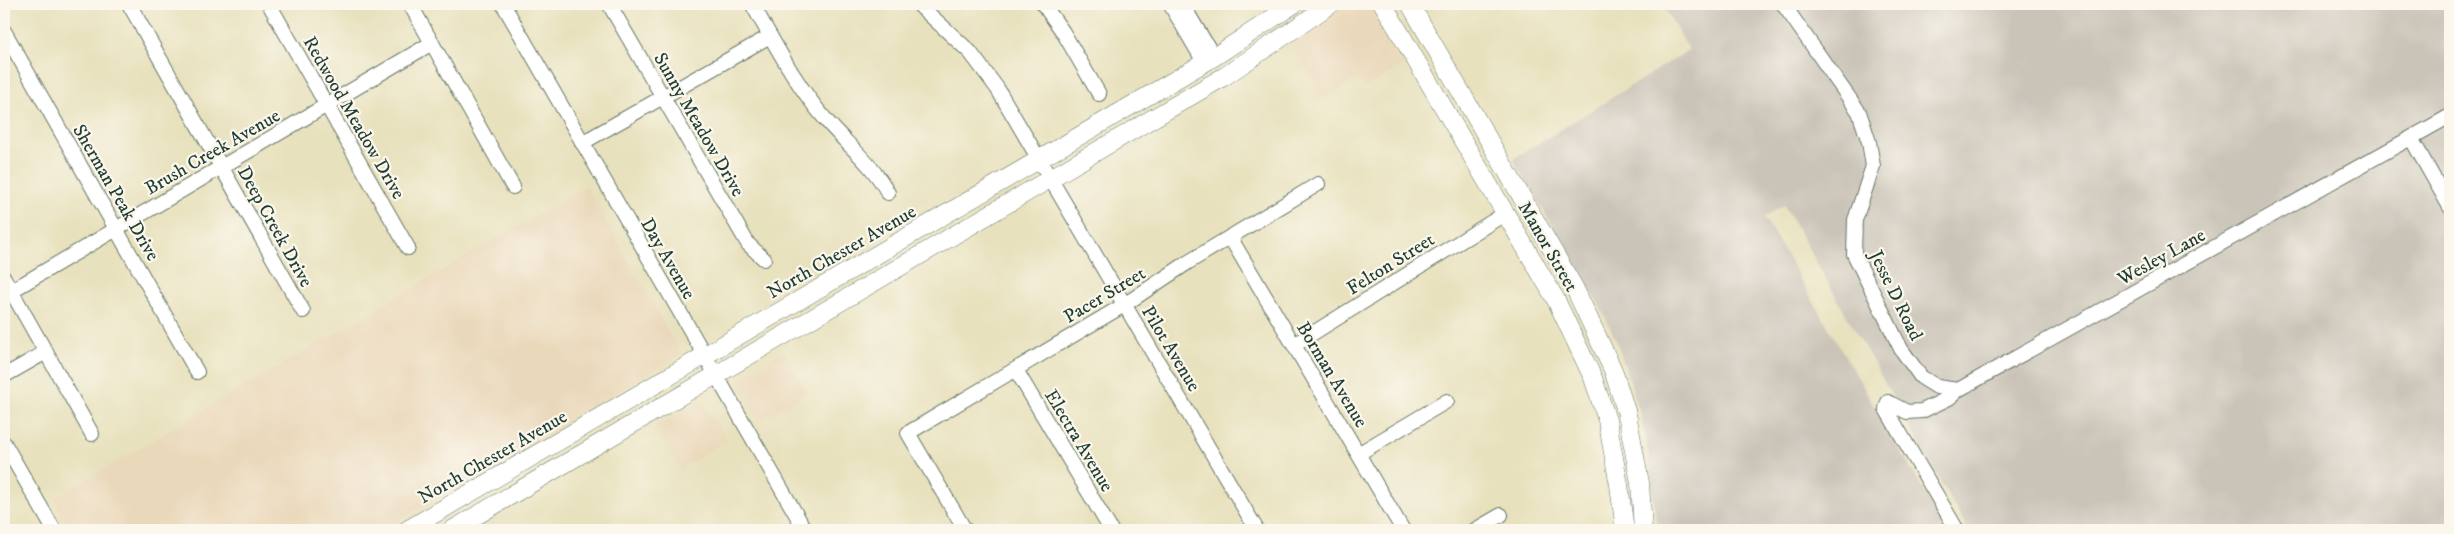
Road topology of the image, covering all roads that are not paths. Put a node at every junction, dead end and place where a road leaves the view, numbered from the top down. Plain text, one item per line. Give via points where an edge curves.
1 (129, 4) edge
2 (269, 4) edge
3 (410, 4) edge
4 (503, 4) edge
5 (609, 4) edge
6 (752, 4) edge
7 (918, 4) edge
8 (1043, 4) edge
9 (1170, 4) edge
10 (1176, 4) edge
11 (1294, 4) edge
12 (1331, 4) edge
13 (1383, 4) edge
14 (1410, 4) edge
15 (1784, 4) edge
16 (4, 31) edge
17 (770, 36) junction
18 (432, 44) junction
19 (1209, 60) junction
20 (1099, 94) dead end
21 (662, 98) junction
22 (327, 105) junction
23 (2450, 116) edge
24 (2411, 138) junction
25 (582, 143) junction
26 (1040, 159) junction
27 (222, 167) junction
28 (1051, 178) junction
29 (1318, 184) dead end
30 (513, 187) dead end
31 (888, 193) dead end
32 (2450, 207) edge
33 (1506, 213) junction
34 (116, 229) junction
35 (1230, 237) junction
36 (408, 248) dead end
37 (764, 259) dead end
38 (4, 278) edge
39 (11, 291) junction
40 (1124, 305) junction
41 (302, 310) dead end
42 (1294, 345) junction
43 (46, 352) junction
44 (704, 356) junction
45 (1016, 370) junction
46 (197, 372) dead end
47 (715, 375) junction
48 (4, 376) edge
49 (1958, 390) junction
50 (1447, 401) dead end
51 (92, 434) dead end
52 (4, 443) edge
53 (1358, 454) junction
54 (504, 473) junction
55 (450, 505) junction
56 (1501, 515) dead end
57 (470, 519) junction
58 (54, 530) edge
59 (407, 530) edge
60 (437, 530) edge
61 (452, 530) edge
62 (805, 530) edge
63 (965, 530) edge
64 (1111, 530) edge
65 (1257, 530) edge
66 (1403, 530) edge
67 (1475, 530) edge
68 (1624, 530) edge
69 (1643, 530) edge
70 (1957, 530) edge

1 - 27 street, Deep Creek Drive
2 - 22 street, Redwood Meadow Drive
3 - 18 street
4 - 25 street, Day Avenue
5 - 21 street, Sunny Meadow Drive
6 - 17 street
7 - 26 street, Pilot Avenue via 985,70
8 - 20 street
9 - 19 street
10 - 19 street via 1185,9
11 - 19 main road, North Chester Avenue
12 - 28 main road via 1225,76
13 - 33 main road, Manor Street
14 - 69 main road, Manor Street via 1574,289 1613,370 1627,414 1640,482
15 - 49 street, Jesse D Road via 1859,112 1869,142 1873,166 1855,220 1854,254 1901,349 1921,377 1937,387
16 - 34 street, Sherman Peak Drive
17 - 21 street
17 - 31 street via 807,95 831,126 878,175
18 - 22 street, Brush Creek Avenue
18 - 30 street
19 - 26 main road, North Chester Avenue
21 - 25 street
21 - 37 street, Sunny Meadow Drive via 748,244
22 - 27 street, Brush Creek Avenue
22 - 36 street, Redwood Meadow Drive
23 - 24 street, Wesley Lane
24 - 32 street
24 - 49 street, Wesley Lane
25 - 44 street, Day Avenue
26 - 28 street, Pilot Avenue
26 - 44 main road, North Chester Avenue
27 - 34 street, Brush Creek Avenue
27 - 41 street, Deep Creek Drive
28 - 40 street, Pilot Avenue
28 - 47 main road
29 - 35 street, Pacer Street
33 - 42 street, Felton Street
33 - 68 main road, Manor Street via 1556,300 1593,378 1608,427
34 - 39 street, Brush Creek Avenue
34 - 46 street, Sherman Peak Drive
35 - 40 street, Pacer Street
35 - 42 street, Borman Avenue
38 - 39 street
39 - 43 street
40 - 45 street, Pacer Street
40 - 65 street, Pilot Avenue
42 - 53 street, Borman Avenue
43 - 48 street
43 - 51 street
44 - 47 street, Day Avenue
44 - 54 main road, North Chester Avenue
45 - 63 street, Pacer Street via 908,433
45 - 64 street, Electra Avenue
47 - 57 main road
47 - 62 street, Day Avenue
49 - 70 street, Wesley Lane via 1922,411 1907,412 1888,402 1886,409
50 - 53 street
52 - 58 street
53 - 66 street, Borman Avenue
54 - 55 main road, North Chester Avenue
54 - 57 main road via 469,506
55 - 59 main road, North Chester Avenue
55 - 60 main road via 448,515
56 - 67 street
57 - 61 main road

